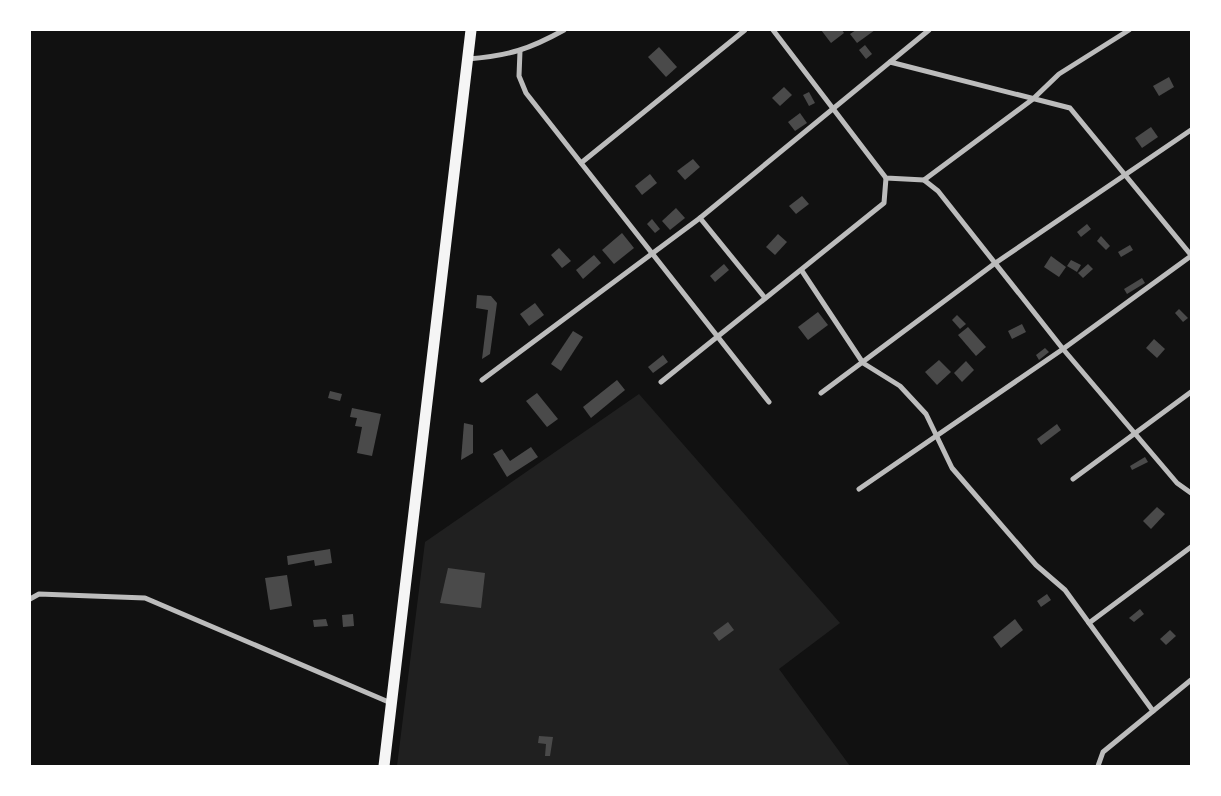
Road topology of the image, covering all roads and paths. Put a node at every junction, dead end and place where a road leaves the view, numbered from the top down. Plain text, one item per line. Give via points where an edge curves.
1 (471, 30) edge
2 (564, 30) edge
3 (745, 30) edge
4 (774, 30) edge
5 (929, 30) edge
6 (1129, 30) edge
7 (520, 51) junction
8 (467, 59) junction
9 (890, 62) junction
10 (1033, 99) junction
11 (833, 108) junction
12 (1191, 130) edge
13 (581, 164) junction
14 (1125, 176) junction
15 (886, 178) junction
16 (924, 180) junction
17 (700, 218) junction
18 (652, 254) junction
19 (1191, 255) edge
20 (994, 264) junction
21 (802, 271) junction
22 (765, 298) junction
23 (717, 337) junction
24 (1063, 349) junction
25 (863, 364) junction
26 (482, 380) dead end
27 (661, 382) dead end
28 (1191, 392) edge
29 (821, 393) dead end
30 (769, 402) dead end
31 (1135, 433) junction
32 (936, 436) junction
33 (1073, 480) dead end
34 (859, 489) dead end
35 (1191, 493) edge
36 (1191, 547) edge
37 (30, 599) edge
38 (1089, 623) junction
39 (1191, 680) edge
40 (391, 704) junction
41 (1153, 711) junction
42 (384, 766) edge
43 (1098, 766) edge

1 - 8 main road
2 - 7 street
3 - 13 street
4 - 11 street
5 - 9 street
6 - 10 street via 1059,74
7 - 8 street
7 - 13 street via 519,76 526,94
8 - 40 main road
9 - 10 street
9 - 11 street
10 - 14 street via 1070,108
10 - 16 street
11 - 15 street
11 - 17 street
12 - 14 street
13 - 18 street
14 - 19 street
14 - 20 street
15 - 16 street
15 - 21 street via 884,203
16 - 20 street via 938,191
17 - 18 street
17 - 22 street
18 - 23 street
18 - 26 street
19 - 24 street
20 - 24 street
20 - 25 street
21 - 22 street
21 - 25 street
22 - 23 street
23 - 27 street
23 - 30 street
24 - 31 street
24 - 32 street
25 - 29 street
25 - 32 street via 900,386 926,414
28 - 31 street
31 - 33 street
31 - 35 street via 1177,483
32 - 34 street
32 - 38 street via 952,468 1036,565 1065,590
36 - 38 street
37 - 40 street via 39,594 145,598
38 - 41 street
39 - 41 street
40 - 42 main road
41 - 43 street via 1103,752

